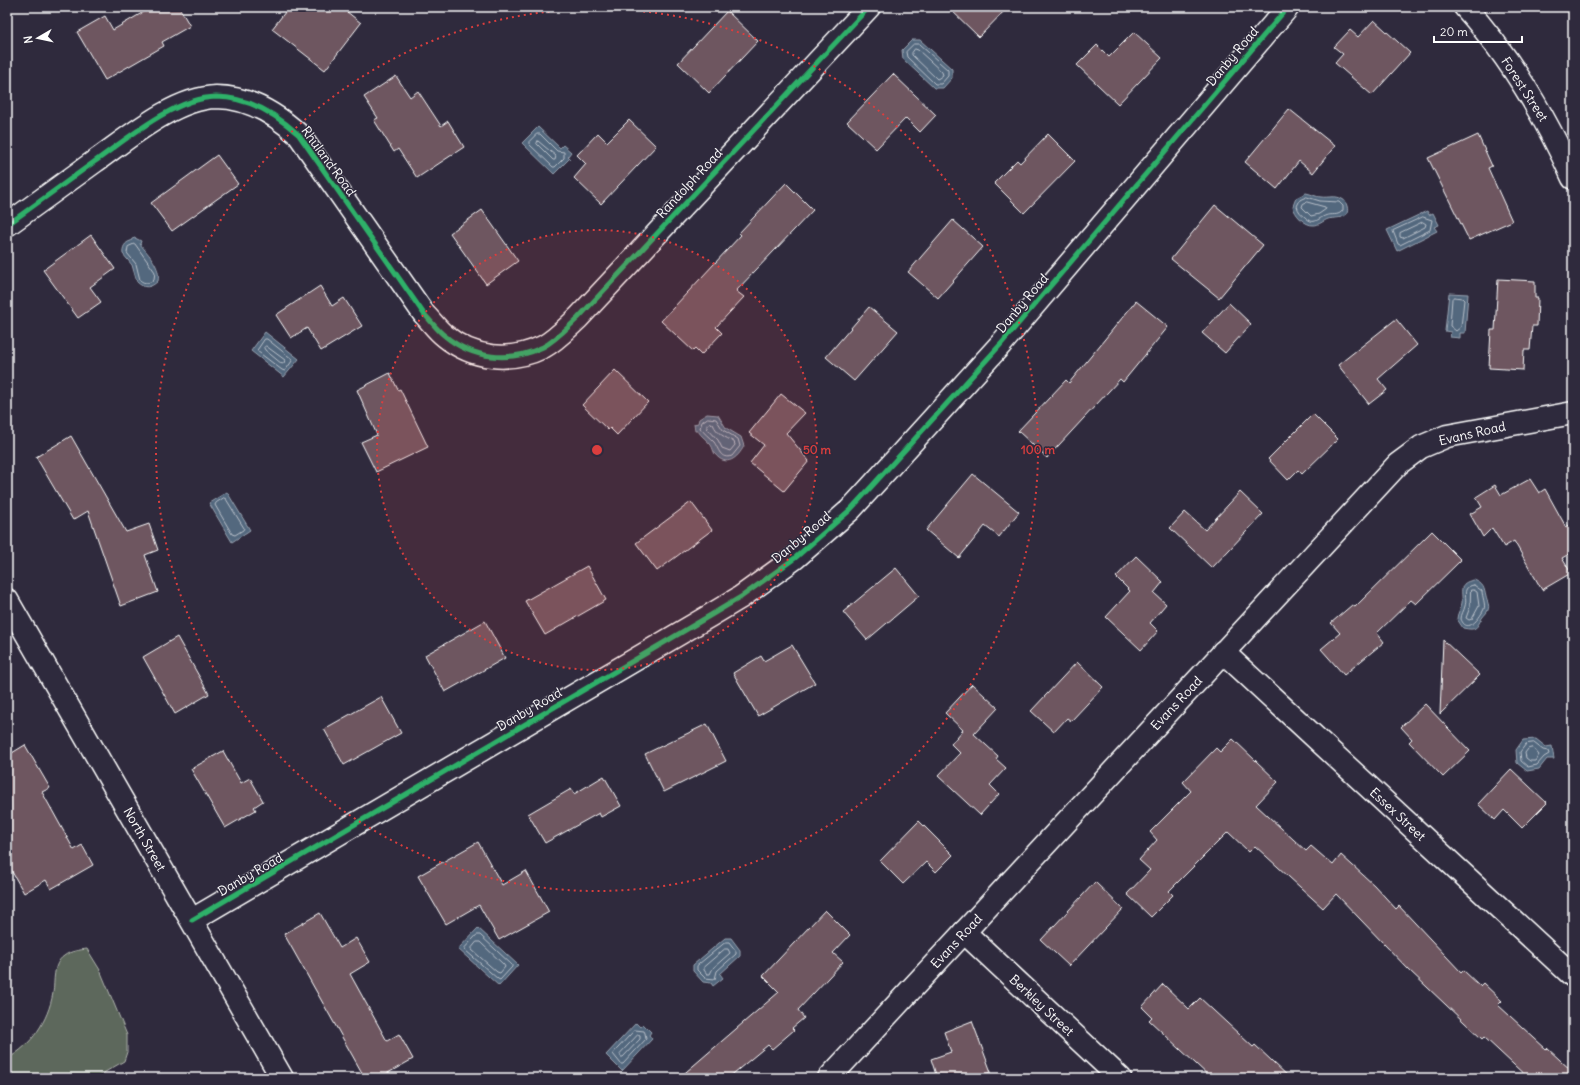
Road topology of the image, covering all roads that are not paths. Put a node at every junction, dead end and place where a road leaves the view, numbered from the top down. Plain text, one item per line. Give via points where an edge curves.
1 (869, 7) edge
2 (1288, 7) edge
3 (1465, 7) edge
4 (1573, 178) edge
5 (7, 224) edge
6 (512, 357) joint
7 (1573, 413) edge
8 (7, 600) edge
9 (1223, 652) junction
10 (192, 920) junction
11 (964, 932) junction
12 (1573, 976) edge
13 (282, 1078) edge
14 (829, 1078) edge
15 (1120, 1078) edge

1 - 6 street, Randolph Road via 578,318 542,347
2 - 10 street, Danby Road via 1001,344 850,510 820,537 770,577 711,615
3 - 4 street, Forest Street via 1490,37 1529,93 1548,124
5 - 6 street, Rhuland Road via 138,130 175,108 216,97 249,103 267,110 299,135 424,314 443,335 462,349 474,353 487,357
7 - 9 street, Evans Road via 1447,436 1409,455 1387,473
8 - 10 street, North Street
9 - 11 street, Evans Road
9 - 12 street, Essex Street
10 - 13 street, North Street
11 - 14 street, Evans Road
11 - 15 street, Berkley Street

